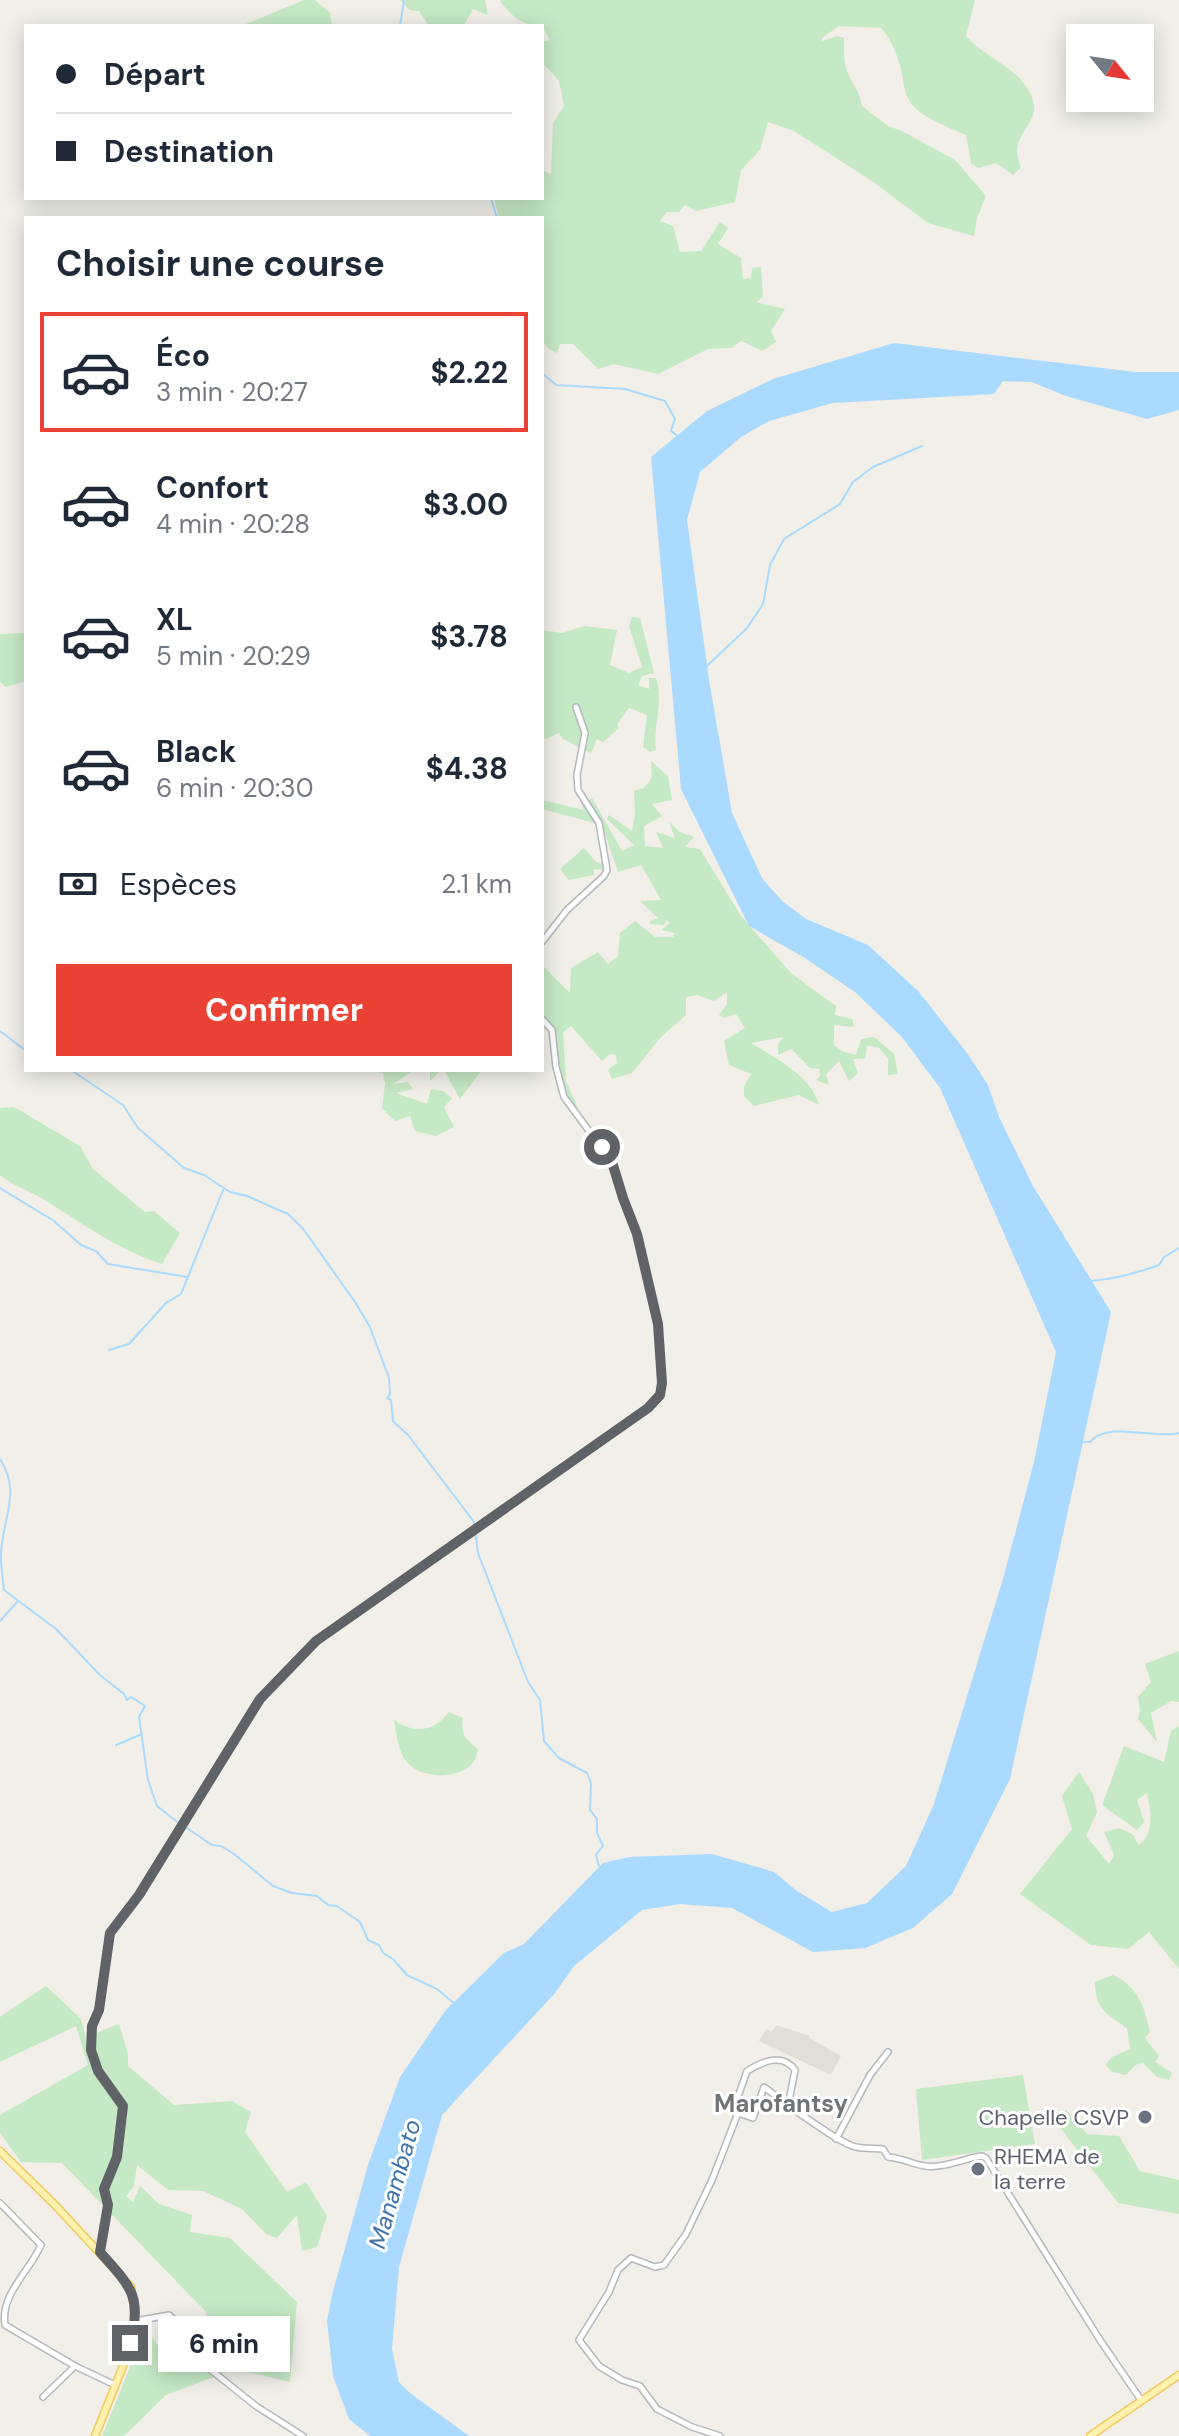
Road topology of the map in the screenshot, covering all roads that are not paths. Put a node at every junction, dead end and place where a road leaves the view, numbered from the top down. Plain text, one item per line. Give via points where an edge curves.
1 (576, 707) dead end
2 (544, 939) edge
3 (544, 1021) edge
4 (888, 2052) dead end
5 (788, 2106) junction
6 (738, 2113) junction
7 (836, 2139) junction
8 (0, 2151) edge
9 (6, 2158) junction
10 (0, 2164) edge
11 (0, 2203) edge
12 (100, 2252) junction
13 (136, 2321) junction
14 (75, 2366) junction
15 (1179, 2375) edge
16 (115, 2385) junction
17 (43, 2397) dead end
18 (1141, 2400) junction
19 (95, 2436) edge
20 (303, 2436) edge
21 (720, 2436) edge
22 (1090, 2436) edge

1 - 2 street via 585,733 578,790 599,823 607,870
3 - 12 street via 552,1030 564,1097 612,1162 637,1234 658,1324 660,1395 316,1641 260,1699 110,1933 91,2050 98,2071 123,2106 117,2157 104,2189 108,2205
4 - 7 street
5 - 6 street via 764,2087 753,2118
5 - 6 street via 795,2070 779,2059 747,2071 733,2111
5 - 7 street
6 - 21 street via 692,2222 664,2265 631,2258 624,2262 579,2340 599,2366 640,2386 657,2409
7 - 18 street via 929,2167 986,2158
8 - 9 main road
9 - 10 street
9 - 12 main road
11 - 14 street via 41,2245 4,2307 5,2325
12 - 13 main road via 131,2287
13 - 16 main road
13 - 20 street via 169,2315 192,2337 201,2362
14 - 16 street
14 - 17 street
15 - 18 main road
16 - 19 main road
18 - 22 main road

